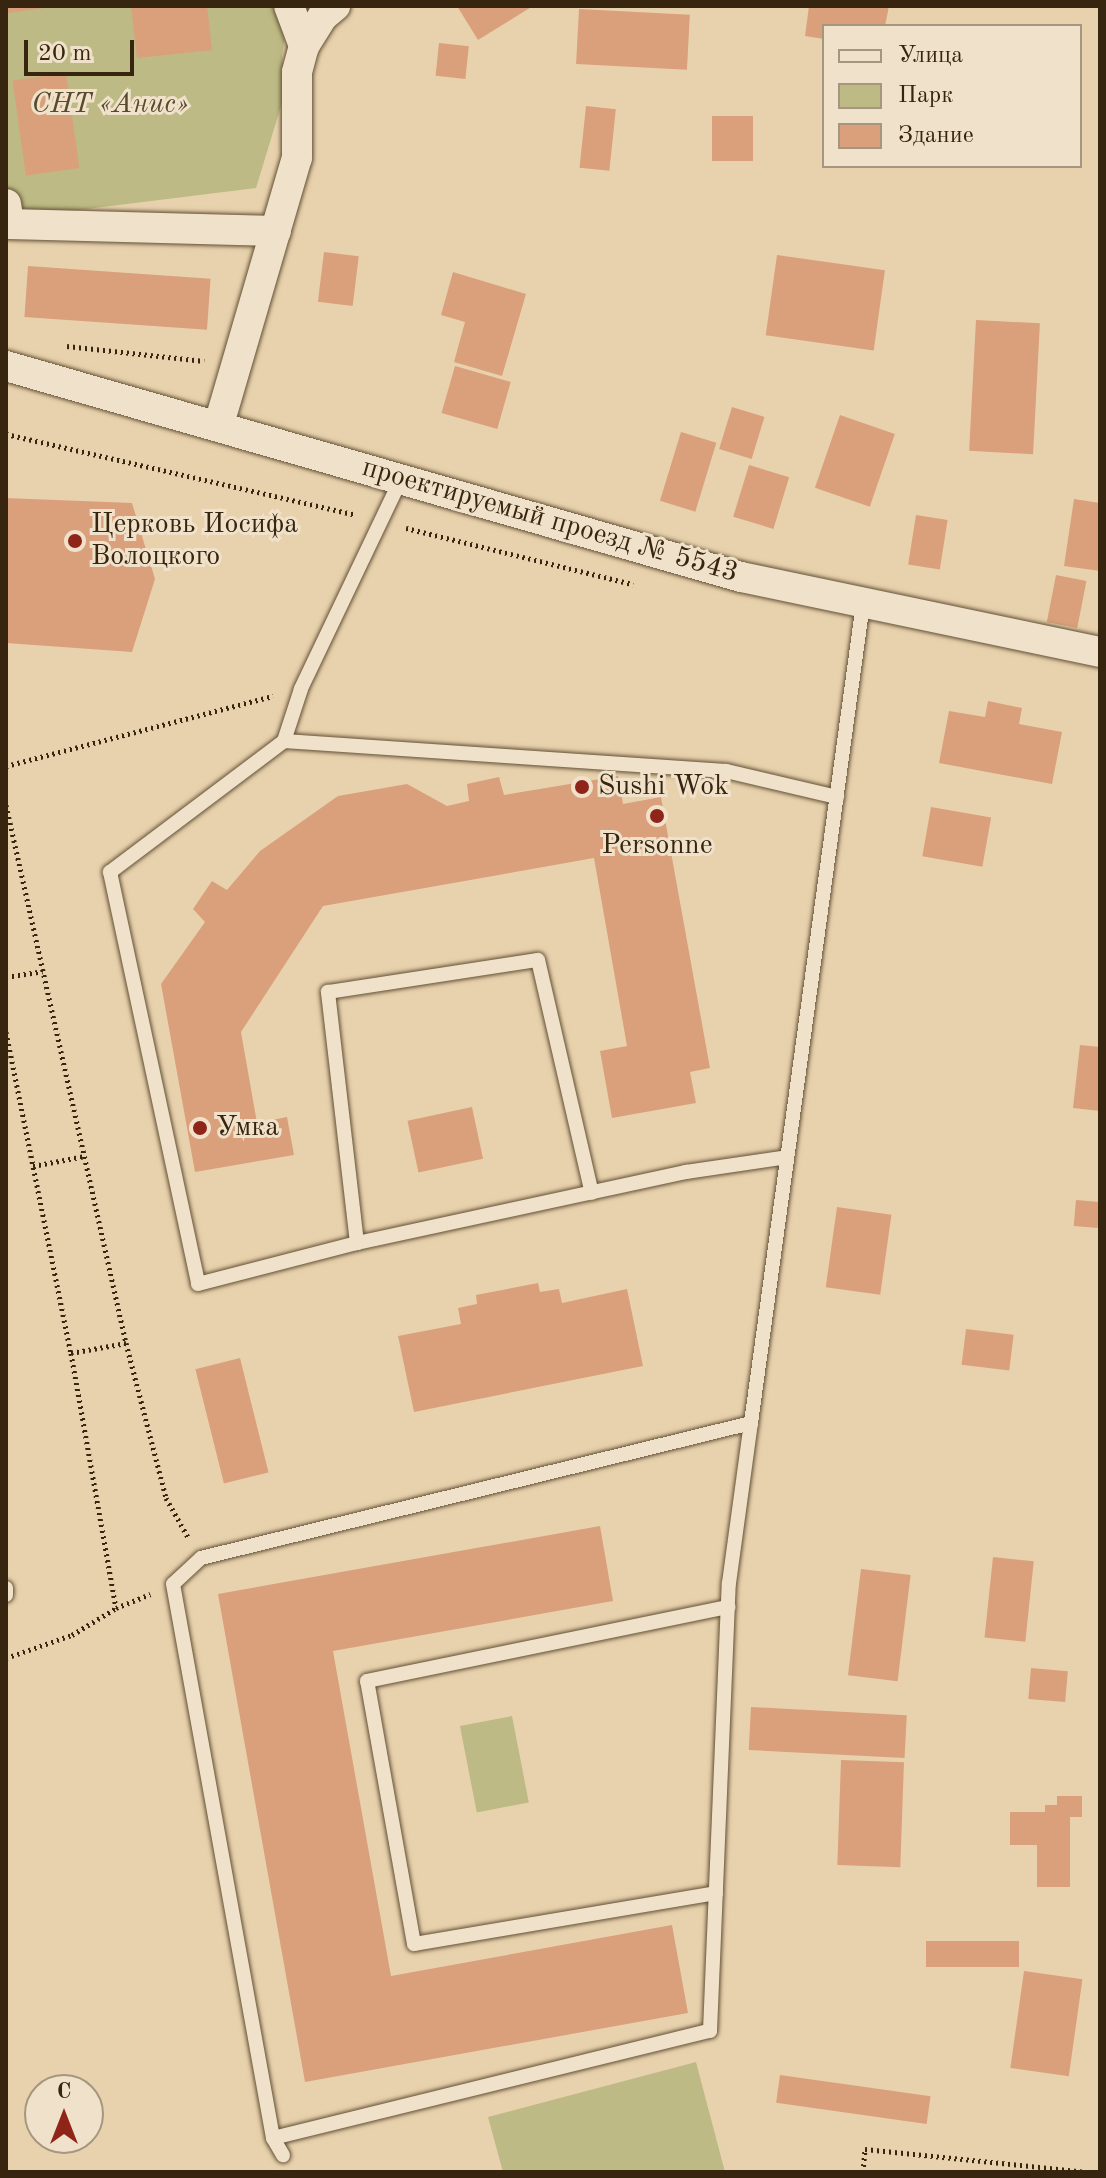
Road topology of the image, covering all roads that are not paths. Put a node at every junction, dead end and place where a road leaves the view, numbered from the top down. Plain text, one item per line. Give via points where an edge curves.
1 (289, 6) edge
2 (335, 6) edge
3 (304, 46) junction
4 (7, 214) edge
5 (276, 231) junction
6 (6, 366) edge
7 (219, 424) junction
8 (401, 478) junction
9 (863, 603) junction
10 (1100, 652) edge
11 (284, 741) junction
12 (837, 797) junction
13 (787, 1157) junction
14 (592, 1193) junction
15 (357, 1243) junction
16 (751, 1423) junction
17 (6, 1588) edge
18 (6, 1595) edge
19 (728, 1607) junction
20 (716, 1893) junction
21 (273, 2138) junction
22 (283, 2155) dead end

1 - 3 street
2 - 3 street
3 - 5 street via 297,72 297,158
4 - 5 street
5 - 7 street
6 - 7 street, проектируемый проезд № 5543
7 - 8 street, проектируемый проезд № 5543
8 - 9 street, проектируемый проезд № 5543 via 741,577
8 - 11 lane via 301,689
9 - 10 street, проектируемый проезд № 5543
9 - 12 lane
11 - 12 lane via 726,771
11 - 15 lane via 110,872 198,1284
12 - 13 lane
13 - 14 lane
13 - 16 lane
14 - 15 lane
14 - 15 lane via 538,960 328,992
16 - 19 lane
16 - 21 lane via 201,1558 173,1584
17 - 18 lane
19 - 20 lane
19 - 20 lane via 367,1681 414,1944
20 - 21 lane via 710,2031
21 - 22 lane

